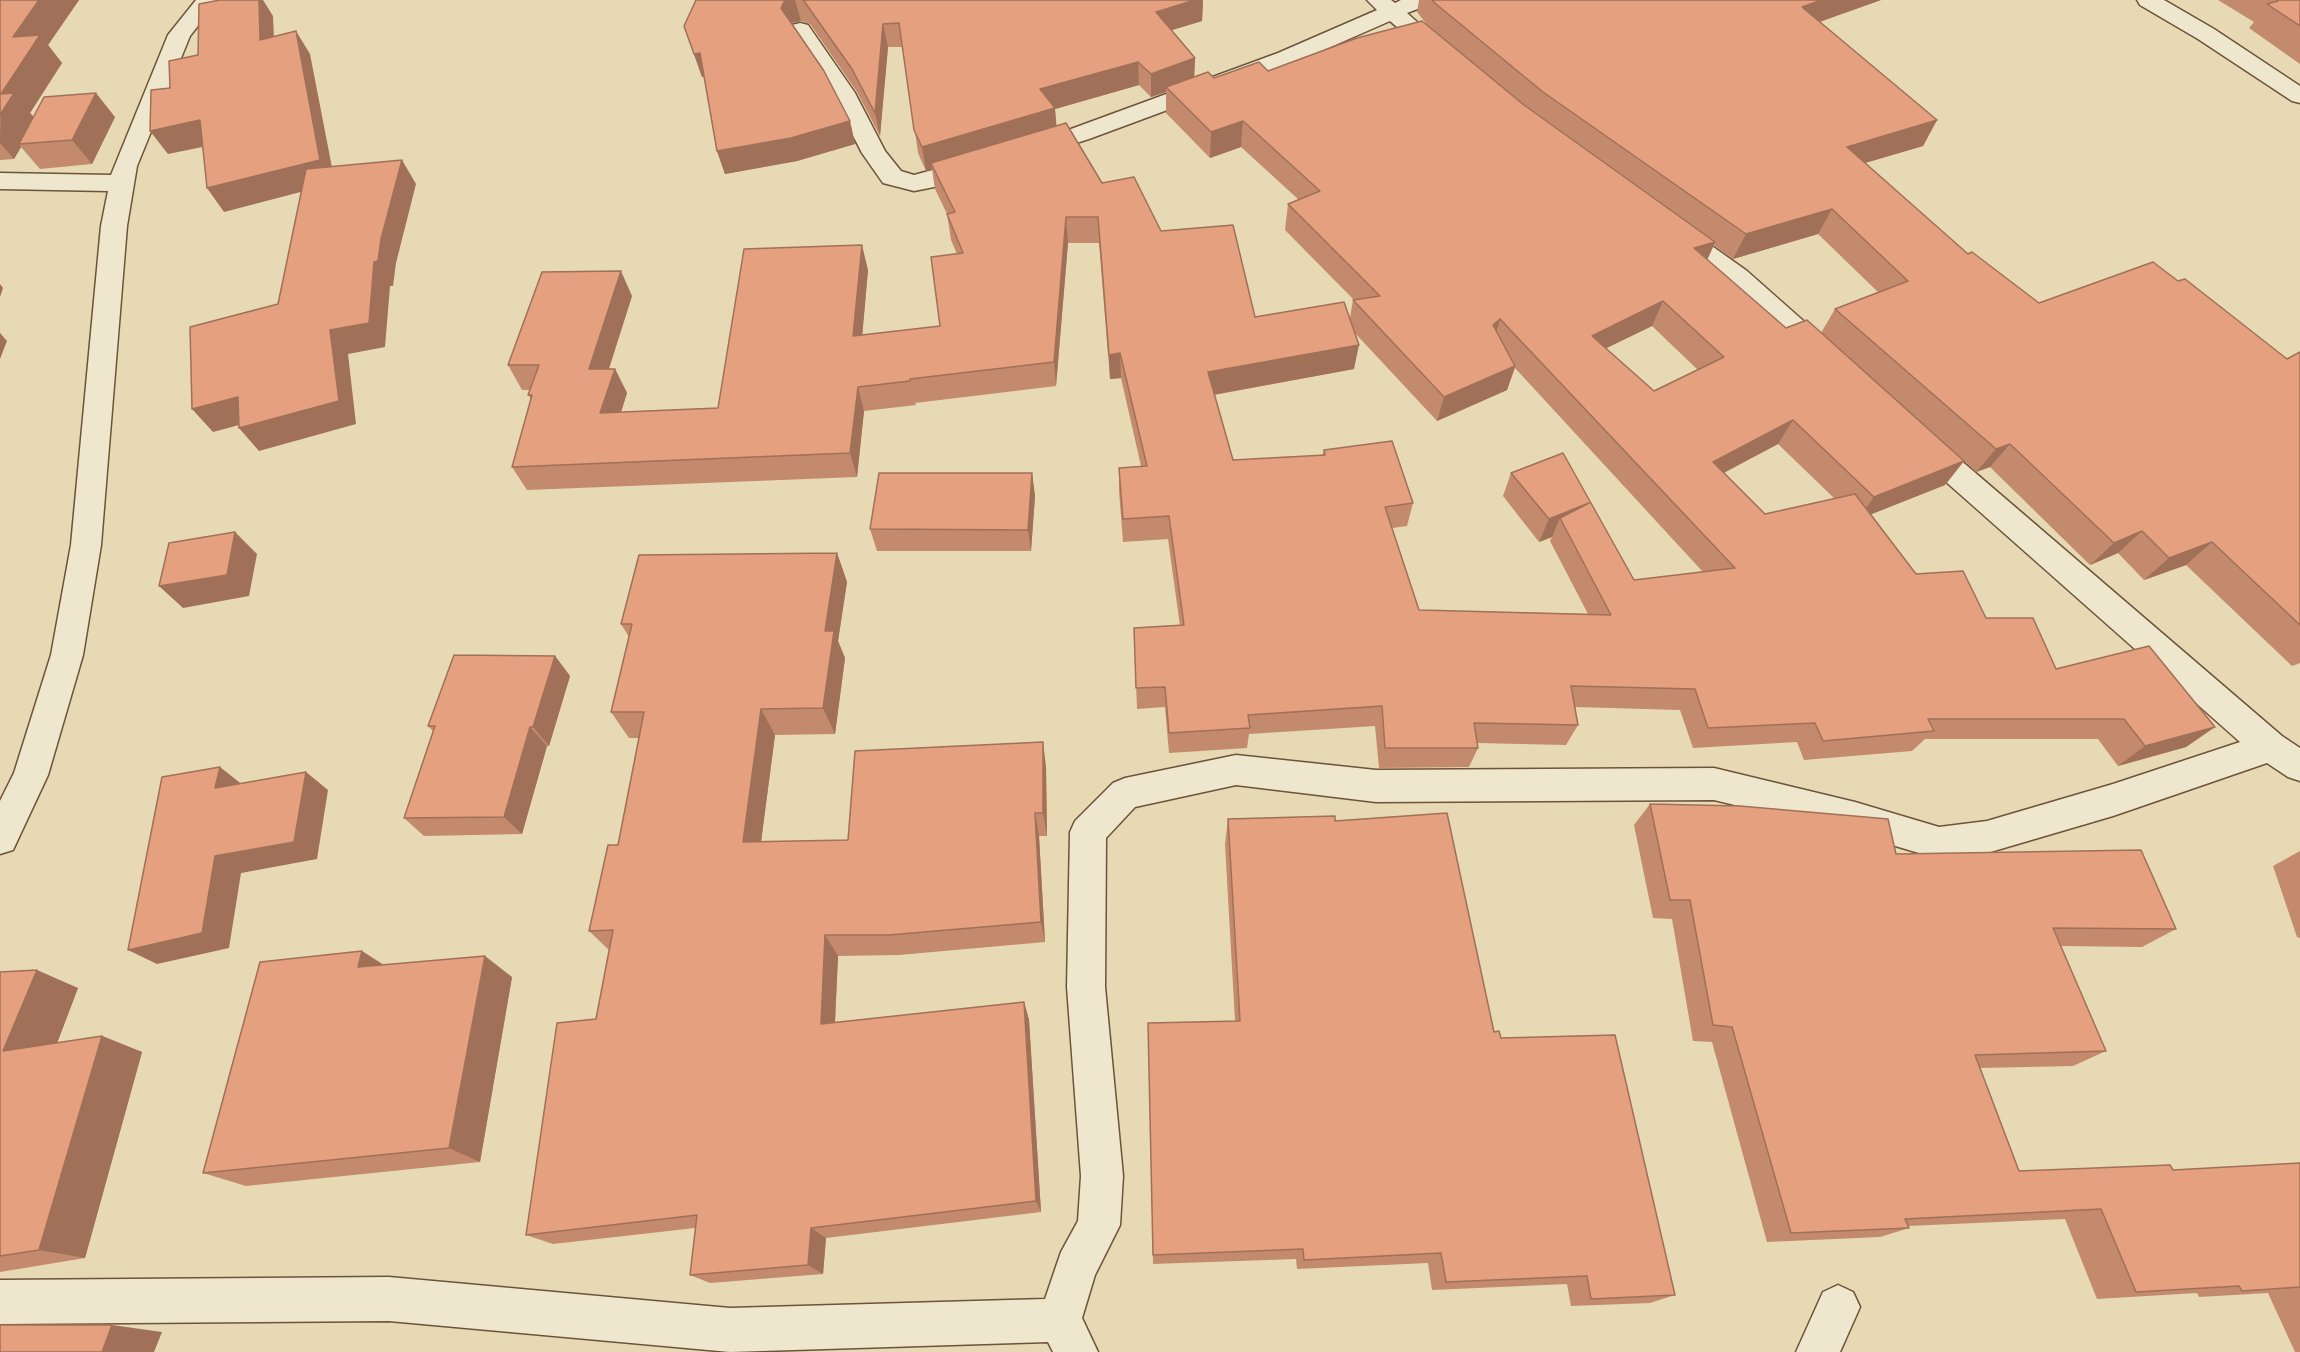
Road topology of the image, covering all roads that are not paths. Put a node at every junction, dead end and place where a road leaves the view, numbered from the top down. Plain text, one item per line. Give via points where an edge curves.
1 (207, 0) edge
2 (1420, 0) edge
3 (2148, 0) edge
4 (1385, 5) edge
5 (800, 30) dead end
6 (1463, 71) edge
7 (2300, 96) edge
8 (0, 181) edge
9 (122, 183) junction
10 (1651, 215) edge
11 (1843, 372) edge
12 (1904, 428) edge
13 (2270, 747) junction
14 (2300, 766) edge
15 (0, 838) edge
16 (0, 1302) edge
17 (1838, 1307) dead end
18 (1068, 1336) edge
19 (1818, 1352) edge

1 - 9 street via 179,35 125,166
2 - 4 street
3 - 7 street
4 - 5 street via 1286,58 1080,134 914,183 892,177 874,153 843,93
4 - 6 street
8 - 9 street
9 - 15 street via 114,226 86,545 67,655 31,775
10 - 11 street via 1738,277
12 - 13 street
13 - 14 street
13 - 18 street via 1988,837 1939,843 1714,784 1376,786 1236,770 1125,794 1088,832 1086,987 1102,1176 1099,1225 1076,1267
16 - 18 street via 389,1299 730,1329
17 - 19 street

